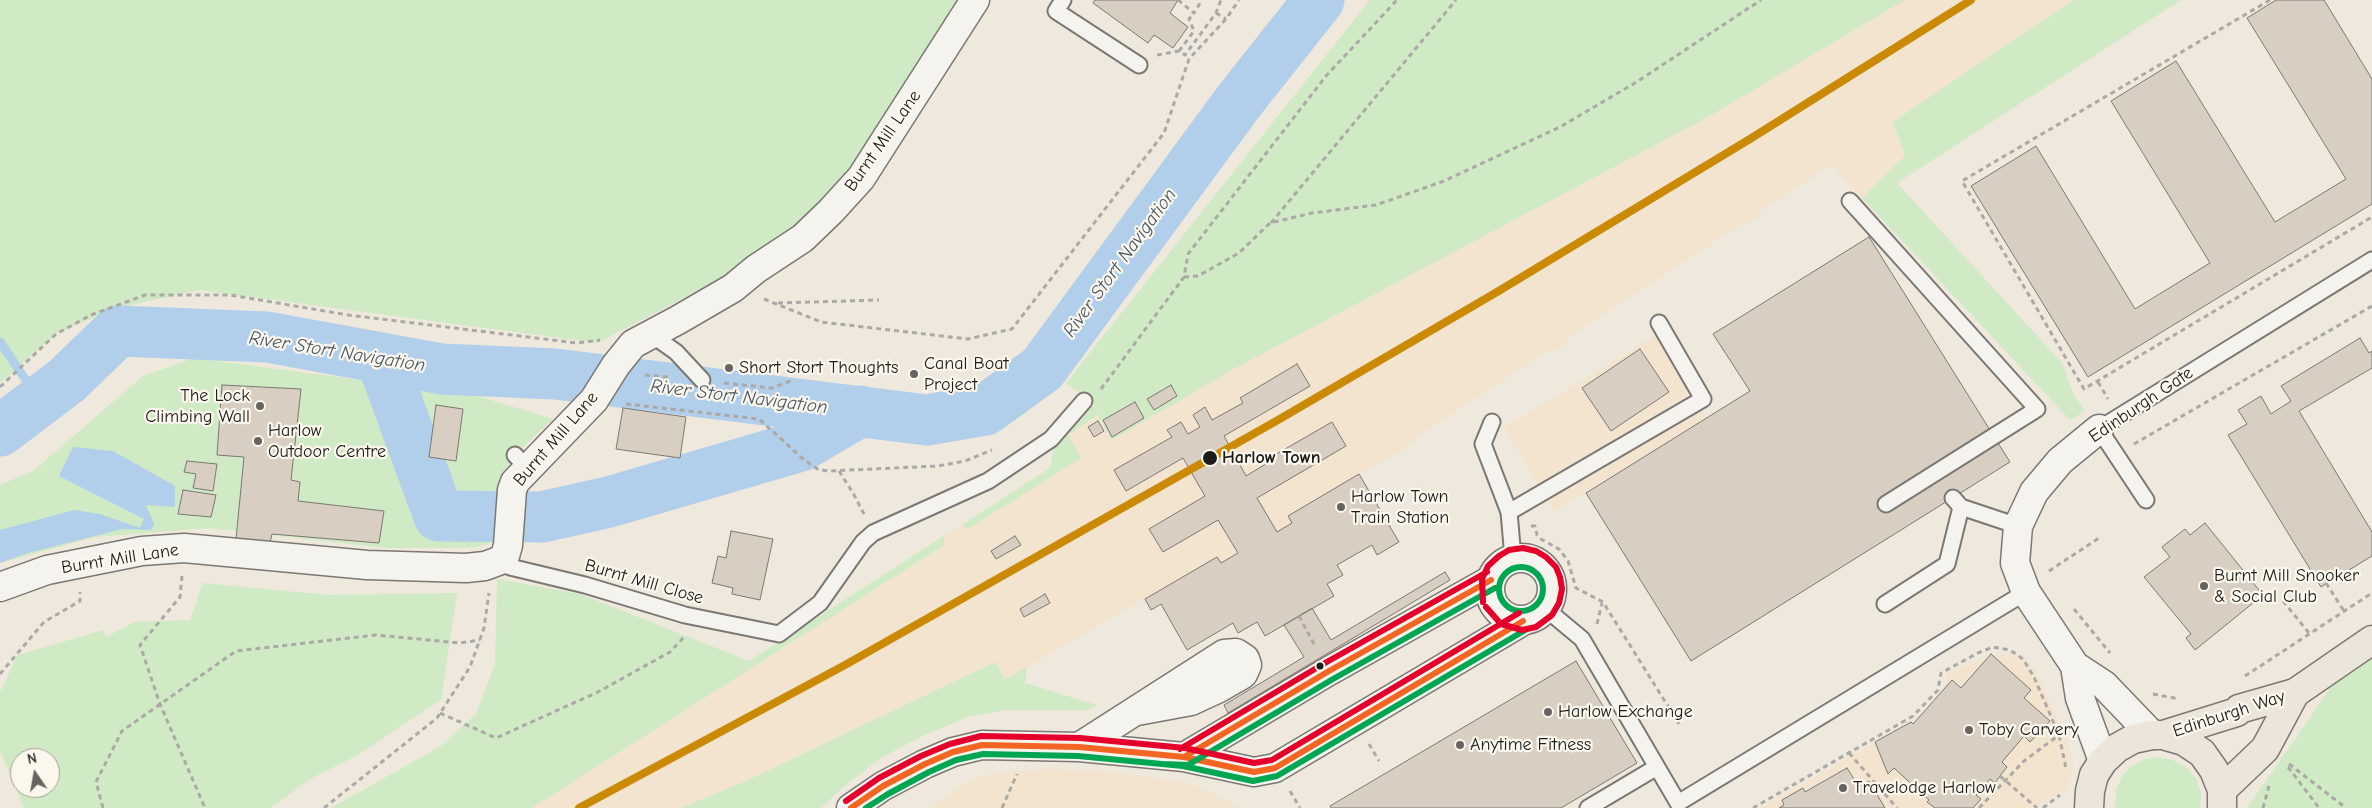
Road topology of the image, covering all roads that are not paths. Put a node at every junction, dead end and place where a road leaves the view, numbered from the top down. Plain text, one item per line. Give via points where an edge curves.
1 (975, 0) edge
2 (1063, 0) edge
3 (1139, 64) road end
4 (1850, 201) dead end
5 (2372, 260) edge
6 (1659, 323) dead end
7 (643, 339) junction
8 (702, 380) dead end
9 (1084, 402) road end
10 (1492, 422) dead end
11 (2099, 429) junction
12 (2146, 500) dead end
13 (1886, 504) dead end
14 (1509, 512) junction
15 (2018, 526) junction
16 (500, 556) junction
17 (1513, 558) junction
18 (1491, 580) junction
19 (0, 587) edge
20 (2026, 592) junction
21 (1885, 604) dead end
22 (1535, 615) junction
23 (2372, 640) edge
24 (2075, 666) junction
25 (2294, 693) junction
26 (1137, 711) dead end
27 (2158, 735) junction
28 (1079, 747) junction
29 (1184, 757) junction
30 (2103, 761) junction
31 (1657, 767) junction
32 (2222, 799) edge
33 (851, 808) edge
34 (1588, 808) edge
35 (2089, 808) edge

1 - 7 street, Burnt Mill Lane via 861,178 804,238 733,288
2 - 3 lane via 1056,11
4 - 13 lane via 2037,409
5 - 11 lane, Edinburgh Gate
6 - 14 lane via 1703,399
7 - 8 lane via 676,352
7 - 16 street, Burnt Mill Lane via 616,365 594,400 518,471
9 - 16 lane, Burnt Mill Close via 1051,438 988,481 872,533 820,603 779,634 702,618 510,567
10 - 14 lane via 1483,444
11 - 12 lane
11 - 15 street, Edinburgh Gate via 2060,460 2034,492
14 - 17 lane
15 - 20 street, Edinburgh Gate via 2015,563
15 - 21 lane via 1957,503 1946,564
16 - 19 street, Burnt Mill Lane via 466,568 367,565 184,548 142,551 47,570
17 - 18 street via 1496,570
17 - 22 street via 1533,559 1548,571 1553,590
18 - 22 street via 1490,590 1496,608 1504,616
18 - 29 street
20 - 24 street, Edinburgh Gate
20 - 31 lane via 1678,803
22 - 29 street via 1275,768 1254,772
22 - 31 lane via 1582,639
23 - 25 highway, Edinburgh Way
24 - 27 street, Edinburgh Gate via 2104,685
24 - 30 street, Edinburgh Gate via 2080,698
25 - 27 highway, Edinburgh Way
25 - 32 highway, Edinburgh Way via 2265,749
26 - 28 street
27 - 30 highway, Edinburgh Way via 2133,739
27 - 32 highway via 2184,741 2202,753 2214,770
28 - 29 street
28 - 33 street via 982,745 953,752 883,786
30 - 35 highway via 2094,775
31 - 34 lane

